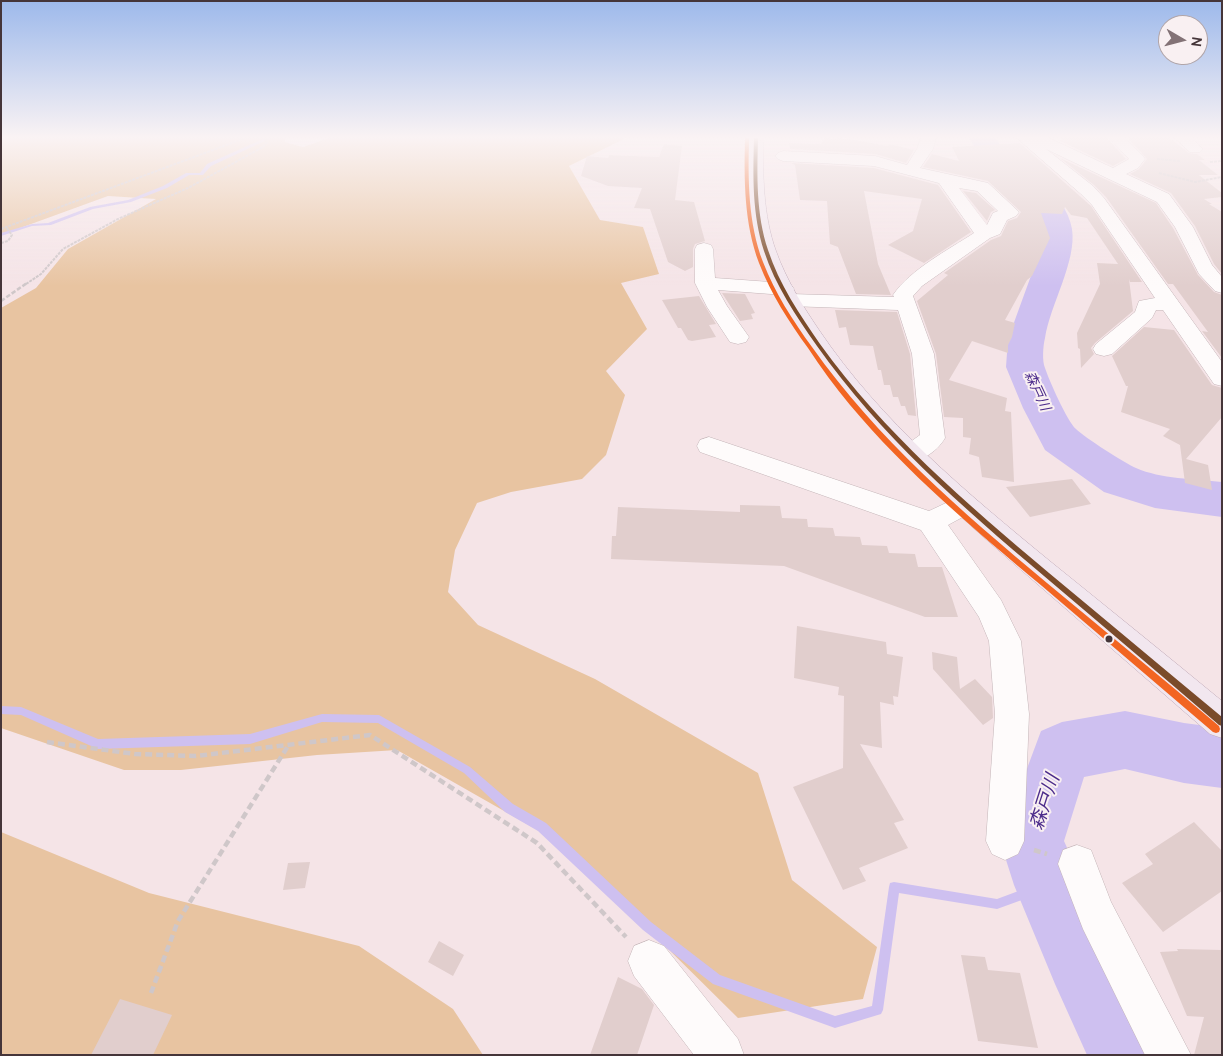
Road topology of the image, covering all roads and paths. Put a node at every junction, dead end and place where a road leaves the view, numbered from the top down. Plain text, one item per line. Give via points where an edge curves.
1 (113, 187) edge
2 (189, 187) edge
3 (756, 187) edge
4 (950, 187) edge
5 (982, 187) edge
6 (1084, 187) edge
7 (1142, 187) edge
8 (6, 227) junction
9 (1, 229) edge
10 (984, 234) junction
11 (1, 243) edge
12 (704, 249) dead end
13 (706, 283) junction
14 (1222, 287) edge
15 (787, 294) junction
16 (1, 302) edge
17 (1168, 303) junction
18 (907, 304) junction
19 (738, 337) dead end
20 (1104, 349) dead end
21 (1222, 380) edge
22 (709, 446) dead end
23 (911, 454) junction
24 (963, 505) junction
25 (931, 522) junction
26 (1222, 722) edge
27 (47, 742) dead end
28 (288, 746) junction
29 (1005, 841) dead end
30 (1077, 864) dead end
31 (648, 961) joint
32 (151, 993) dead end
33 (722, 1055) edge
34 (1169, 1055) edge

1 - 8 path
2 - 16 path via 118,219 63,249 41,274
3 - 15 main road via 767,252
4 - 10 street
5 - 10 street via 1010,212 999,217 994,230
6 - 17 street via 1098,202
7 - 14 street via 1163,198 1178,214 1203,269
8 - 9 path
8 - 11 path via 12,235
10 - 18 street via 915,282 903,295
12 - 13 street
13 - 15 street
13 - 19 street
15 - 18 street
15 - 23 main road via 816,344 840,376
17 - 20 street via 1146,305 1145,314
17 - 21 street
18 - 23 street via 923,354 933,438
22 - 25 street
23 - 24 main road
24 - 25 street
24 - 26 main road
25 - 29 street via 990,610 1005,641 1012,714
27 - 28 path via 135,754 196,756
28 - 31 path via 370,735 537,843
28 - 32 path via 178,921
30 - 34 street via 1097,915
31 - 33 street

